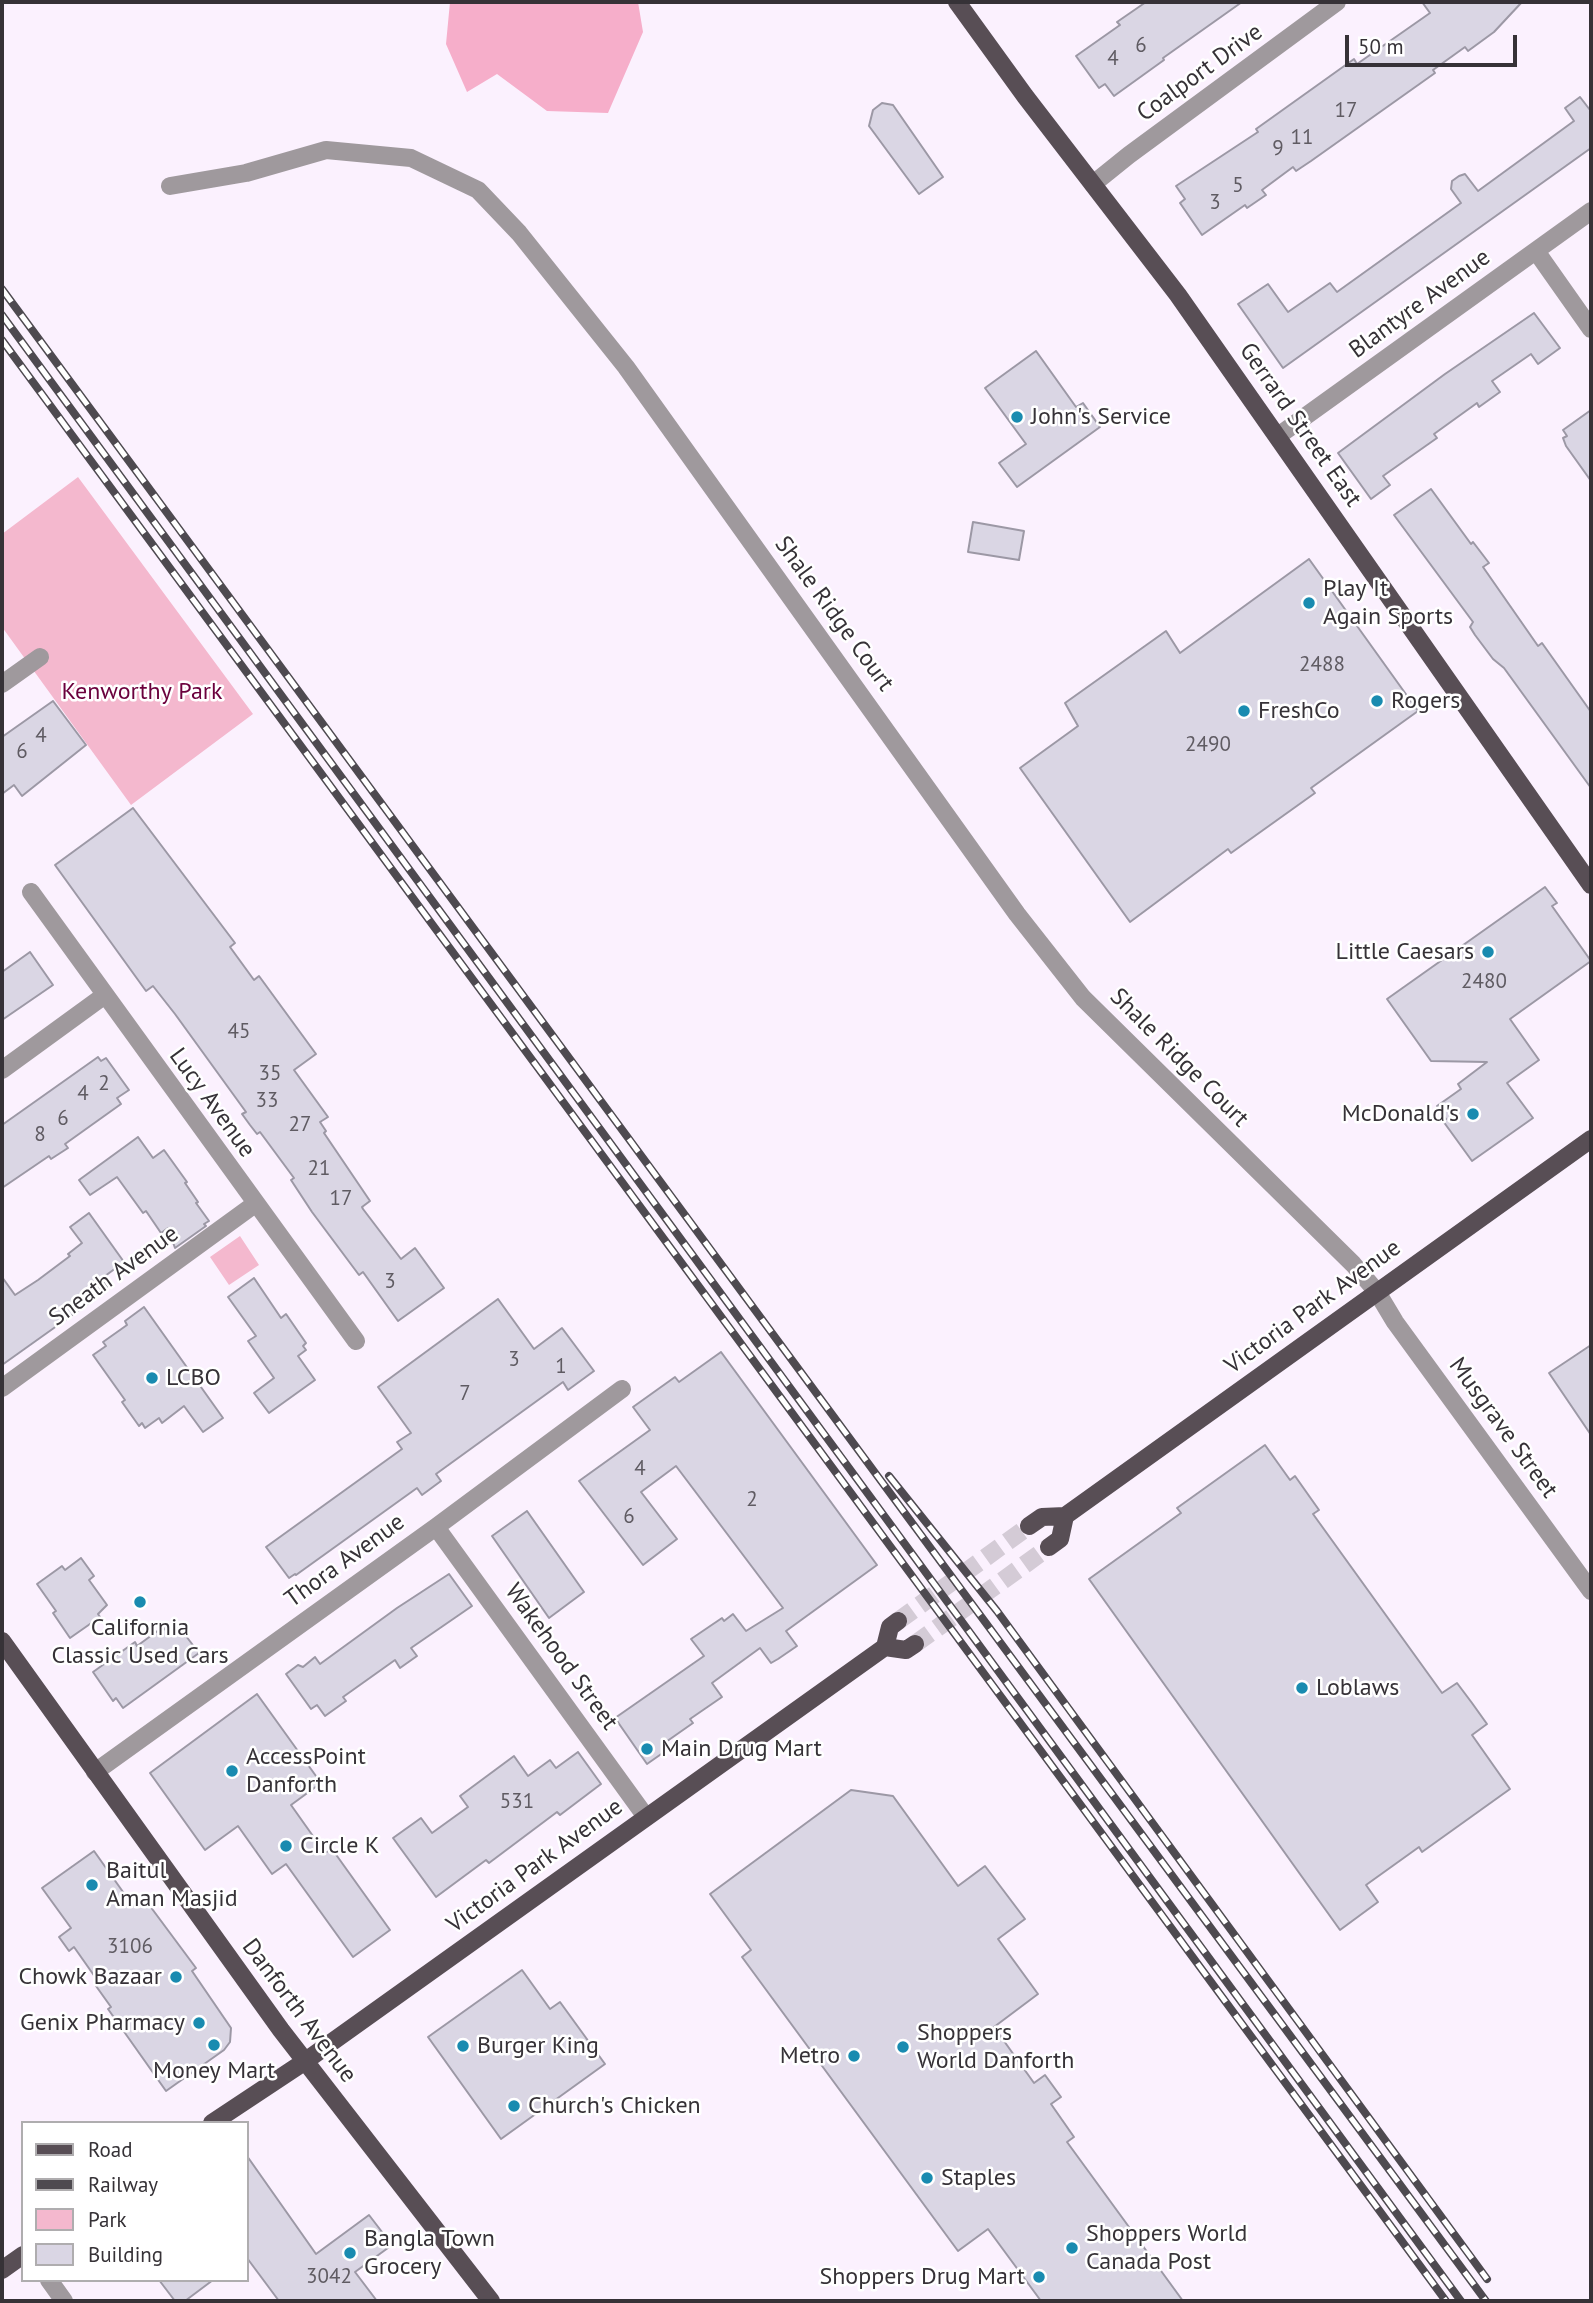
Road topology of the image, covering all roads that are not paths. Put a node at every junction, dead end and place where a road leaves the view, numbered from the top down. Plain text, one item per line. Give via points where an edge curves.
1 (957, 2) edge
2 (1337, 2) edge
3 (1094, 184) junction
4 (170, 186) dead end
5 (1591, 211) edge
6 (1536, 251) junction
7 (1591, 329) edge
8 (1278, 436) junction
9 (40, 657) dead end
10 (2, 684) edge
11 (1591, 885) edge
12 (32, 892) dead end
13 (105, 995) junction
14 (2, 1070) edge
15 (1591, 1139) edge
16 (255, 1204) junction
17 (1377, 1292) junction
18 (356, 1341) dead end
19 (2, 1388) edge
20 (622, 1389) dead end
21 (1065, 1516) junction
22 (1029, 1526) tunnel mouth
23 (436, 1527) junction
24 (1049, 1547) tunnel mouth
25 (1591, 1591) edge
26 (898, 1621) tunnel mouth
27 (2, 1641) edge
28 (915, 1644) tunnel mouth
29 (885, 1647) junction
30 (96, 1772) junction
31 (646, 1817) junction
32 (304, 2062) junction
33 (215, 2121) edge
34 (21, 2256) edge
35 (2, 2270) edge
36 (50, 2282) edge
37 (64, 2301) edge
38 (491, 2301) edge

1 - 3 main road, Gerrard Street East
2 - 3 street, Coalport Drive
3 - 8 main road, Gerrard Street East
4 - 17 street, Shale Ridge Court via 246,173 327,150 411,158 478,190 519,233 626,367 1017,914 1083,998
5 - 6 street, Blantyre Avenue
6 - 7 street
6 - 8 street, Blantyre Avenue
8 - 11 main road, Gerrard Street East
9 - 10 street
12 - 13 street, Lucy Avenue
13 - 14 street
13 - 16 street, Lucy Avenue
15 - 17 main road, Victoria Park Avenue
16 - 18 street, Lucy Avenue
16 - 19 street, Sneath Avenue
17 - 21 main road, Victoria Park Avenue
17 - 25 street, Musgrave Street
20 - 23 street, Thora Avenue
21 - 22 main road, Victoria Park Avenue via 1042,1517
21 - 24 main road, Victoria Park Avenue via 1060,1539
23 - 30 street, Thora Avenue
23 - 31 street, Wakehood Street
26 - 29 main road, Victoria Park Avenue via 890,1628
27 - 30 main road, Danforth Avenue
28 - 29 main road, Victoria Park Avenue via 906,1650
29 - 31 main road, Victoria Park Avenue
30 - 32 main road, Danforth Avenue
31 - 32 main road, Victoria Park Avenue
32 - 33 main road, Victoria Park Avenue
32 - 38 main road, Danforth Avenue
34 - 35 main road
36 - 37 street

